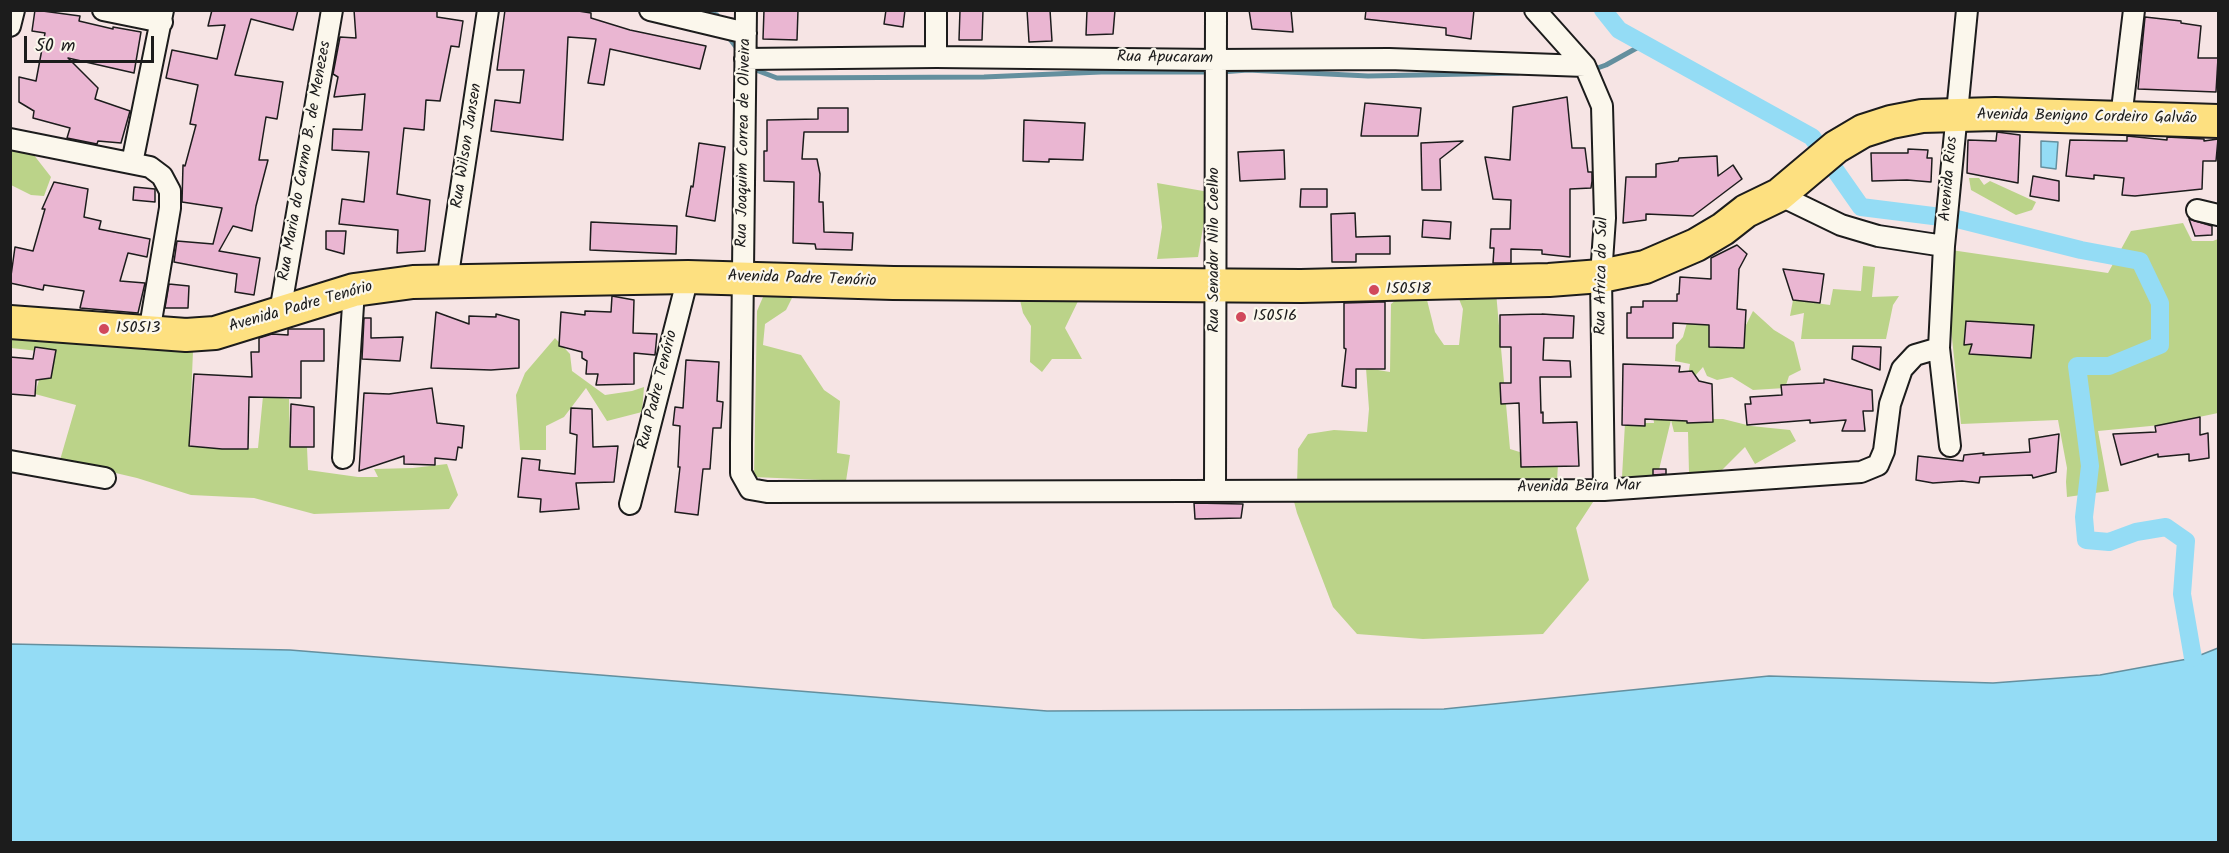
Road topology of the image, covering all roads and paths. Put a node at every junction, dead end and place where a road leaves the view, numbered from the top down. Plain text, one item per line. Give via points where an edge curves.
1 (14, 10) edge
2 (103, 10) edge
3 (332, 10) edge
4 (488, 10) edge
5 (650, 10) edge
6 (746, 10) edge
7 (936, 10) edge
8 (1216, 10) edge
9 (1536, 10) edge
10 (1967, 10) edge
11 (2134, 10) edge
12 (163, 16) edge
13 (10, 26) edge
14 (746, 33) junction
15 (936, 57) junction
16 (744, 59) junction
17 (1216, 60) junction
18 (1585, 66) junction
19 (1956, 115) junction
20 (2121, 118) junction
21 (2218, 121) edge
22 (10, 139) edge
23 (132, 163) junction
24 (1779, 195) junction
25 (2197, 210) dead end
26 (2218, 215) edge
27 (1944, 240) junction
28 (1600, 276) junction
29 (688, 277) junction
30 (744, 278) junction
31 (447, 281) junction
32 (1215, 285) junction
33 (354, 290) junction
34 (280, 312) junction
35 (10, 322) edge
36 (149, 333) junction
37 (1939, 348) junction
38 (1950, 446) dead end
39 (343, 458) dead end
40 (10, 461) edge
41 (105, 478) dead end
42 (750, 489) joint
43 (1215, 490) junction
44 (1604, 490) junction
45 (630, 504) dead end

1 - 13 street
2 - 12 street
3 - 34 street, Rua Maria do Carmo B. de Menezes
4 - 31 street, Rua Wilson Jansen
5 - 14 street
6 - 14 street, Rua Joaquim Correa de Oliveira
7 - 15 street
8 - 17 street, Rua Senador Nilo Coelho
9 - 18 street, Rua Africa do Sul
10 - 19 street, Avenida Rios
11 - 20 street
12 - 23 street
14 - 16 street, Rua Joaquim Correa de Oliveira
15 - 16 street, Rua Apucaram
15 - 17 street, Rua Apucaram
16 - 30 street, Rua Joaquim Correa de Oliveira
17 - 18 street, Rua Apucaram via 1389,59
17 - 32 street, Rua Senador Nilo Coelho
18 - 28 street, Rua Africa do Sul via 1602,106 1605,218
19 - 20 main road, Avenida Benigno Cordeiro Galvão
19 - 24 main road, Avenida Benigno Cordeiro Galvão via 1891,122 1857,135 1836,147
19 - 27 street, Avenida Rios
20 - 21 main road, Avenida Benigno Cordeiro Galvão
22 - 23 street
23 - 36 street via 150,167 162,176 170,191 171,208
24 - 27 street via 1841,225 1878,236
24 - 28 main road, Avenida Padre Tenório via 1670,257 1645,267
25 - 26 street
27 - 37 street, Avenida Rios
28 - 32 main road, Avenida Padre Tenório via 1301,286
28 - 44 street, Rua Africa do Sul
29 - 30 main road, Avenida Padre Tenório
29 - 31 main road, Avenida Padre Tenório
29 - 45 street, Rua Padre Tenório
30 - 32 main road, Avenida Padre Tenório
30 - 42 street, Rua Joaquim Correa de Oliveira via 741,473
31 - 33 main road, Avenida Padre Tenório
32 - 43 street, Rua Senador Nilo Coelho
33 - 34 main road, Avenida Padre Tenório
33 - 39 street
34 - 36 main road, Avenida Padre Tenório via 215,333
35 - 36 main road, Avenida Padre Tenório
37 - 38 street, Avenida Rios
37 - 44 street, Avenida Beira Mar via 1915,356 1902,369 1890,404 1884,451 1878,465 1861,472
40 - 41 street
42 - 43 street, Avenida Beira Mar
43 - 44 street, Avenida Beira Mar

